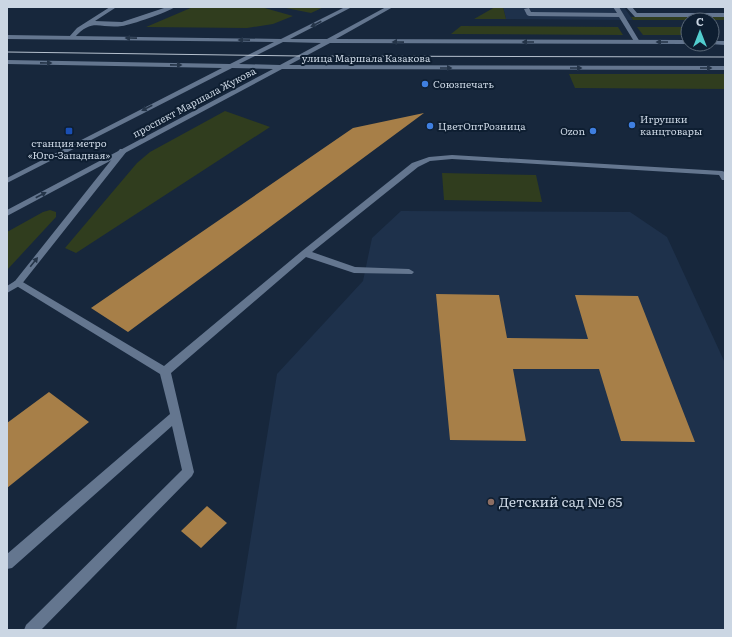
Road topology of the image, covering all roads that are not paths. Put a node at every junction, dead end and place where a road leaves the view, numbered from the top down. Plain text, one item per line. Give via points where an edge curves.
1 (172, 7) edge
2 (348, 7) edge
3 (390, 7) edge
4 (616, 7) edge
5 (629, 7) edge
6 (112, 8) edge
7 (527, 9) dead end
8 (621, 15) junction
9 (725, 15) edge
10 (88, 23) junction
11 (7, 37) edge
12 (72, 37) junction
13 (283, 40) junction
14 (327, 41) junction
15 (637, 42) junction
16 (680, 42) edge
17 (7, 62) edge
18 (232, 66) junction
19 (282, 67) junction
20 (725, 68) edge
21 (123, 151) junction
22 (724, 175) edge
23 (7, 181) edge
24 (7, 213) edge
25 (305, 253) junction
26 (409, 272) dead end
27 (18, 283) junction
28 (7, 290) edge
29 (165, 372) junction
30 (176, 416) junction
31 (7, 563) edge
32 (31, 630) edge

1 - 10 main road via 122,24
2 -> 13 main road, проспект Маршала Жукова
3 - 14 main road, проспект Маршала Жукова
4 - 8 main road
5 - 9 main road via 635,15
6 - 10 main road
7 - 8 main road via 529,14
8 - 15 main road
10 - 12 main road
11 - 12 main road, улица Маршала Казакова
13 -> 12 main road, улица Маршала Казакова
13 - 14 main road, улица Маршала Казакова
13 - 18 main road, проспект Маршала Жукова
15 -> 14 main road, улица Маршала Казакова
14 - 19 main road, проспект Маршала Жукова
16 -> 15 main road, улица Маршала Казакова
17 -> 18 main road, улица Маршала Казакова
18 - 19 main road, улица Маршала Казакова
18 -> 23 main road, проспект Маршала Жукова
19 -> 20 main road, улица Маршала Казакова
19 - 21 main road, проспект Маршала Жукова
24 -> 21 main road, проспект Маршала Жукова
27 -> 21 main road
22 - 25 main road via 452,157 429,159 415,165
25 - 26 main road via 354,270
25 - 29 main road
27 - 28 main road
27 - 29 main road
29 - 30 main road
30 - 31 main road
30 - 32 main road via 188,472

